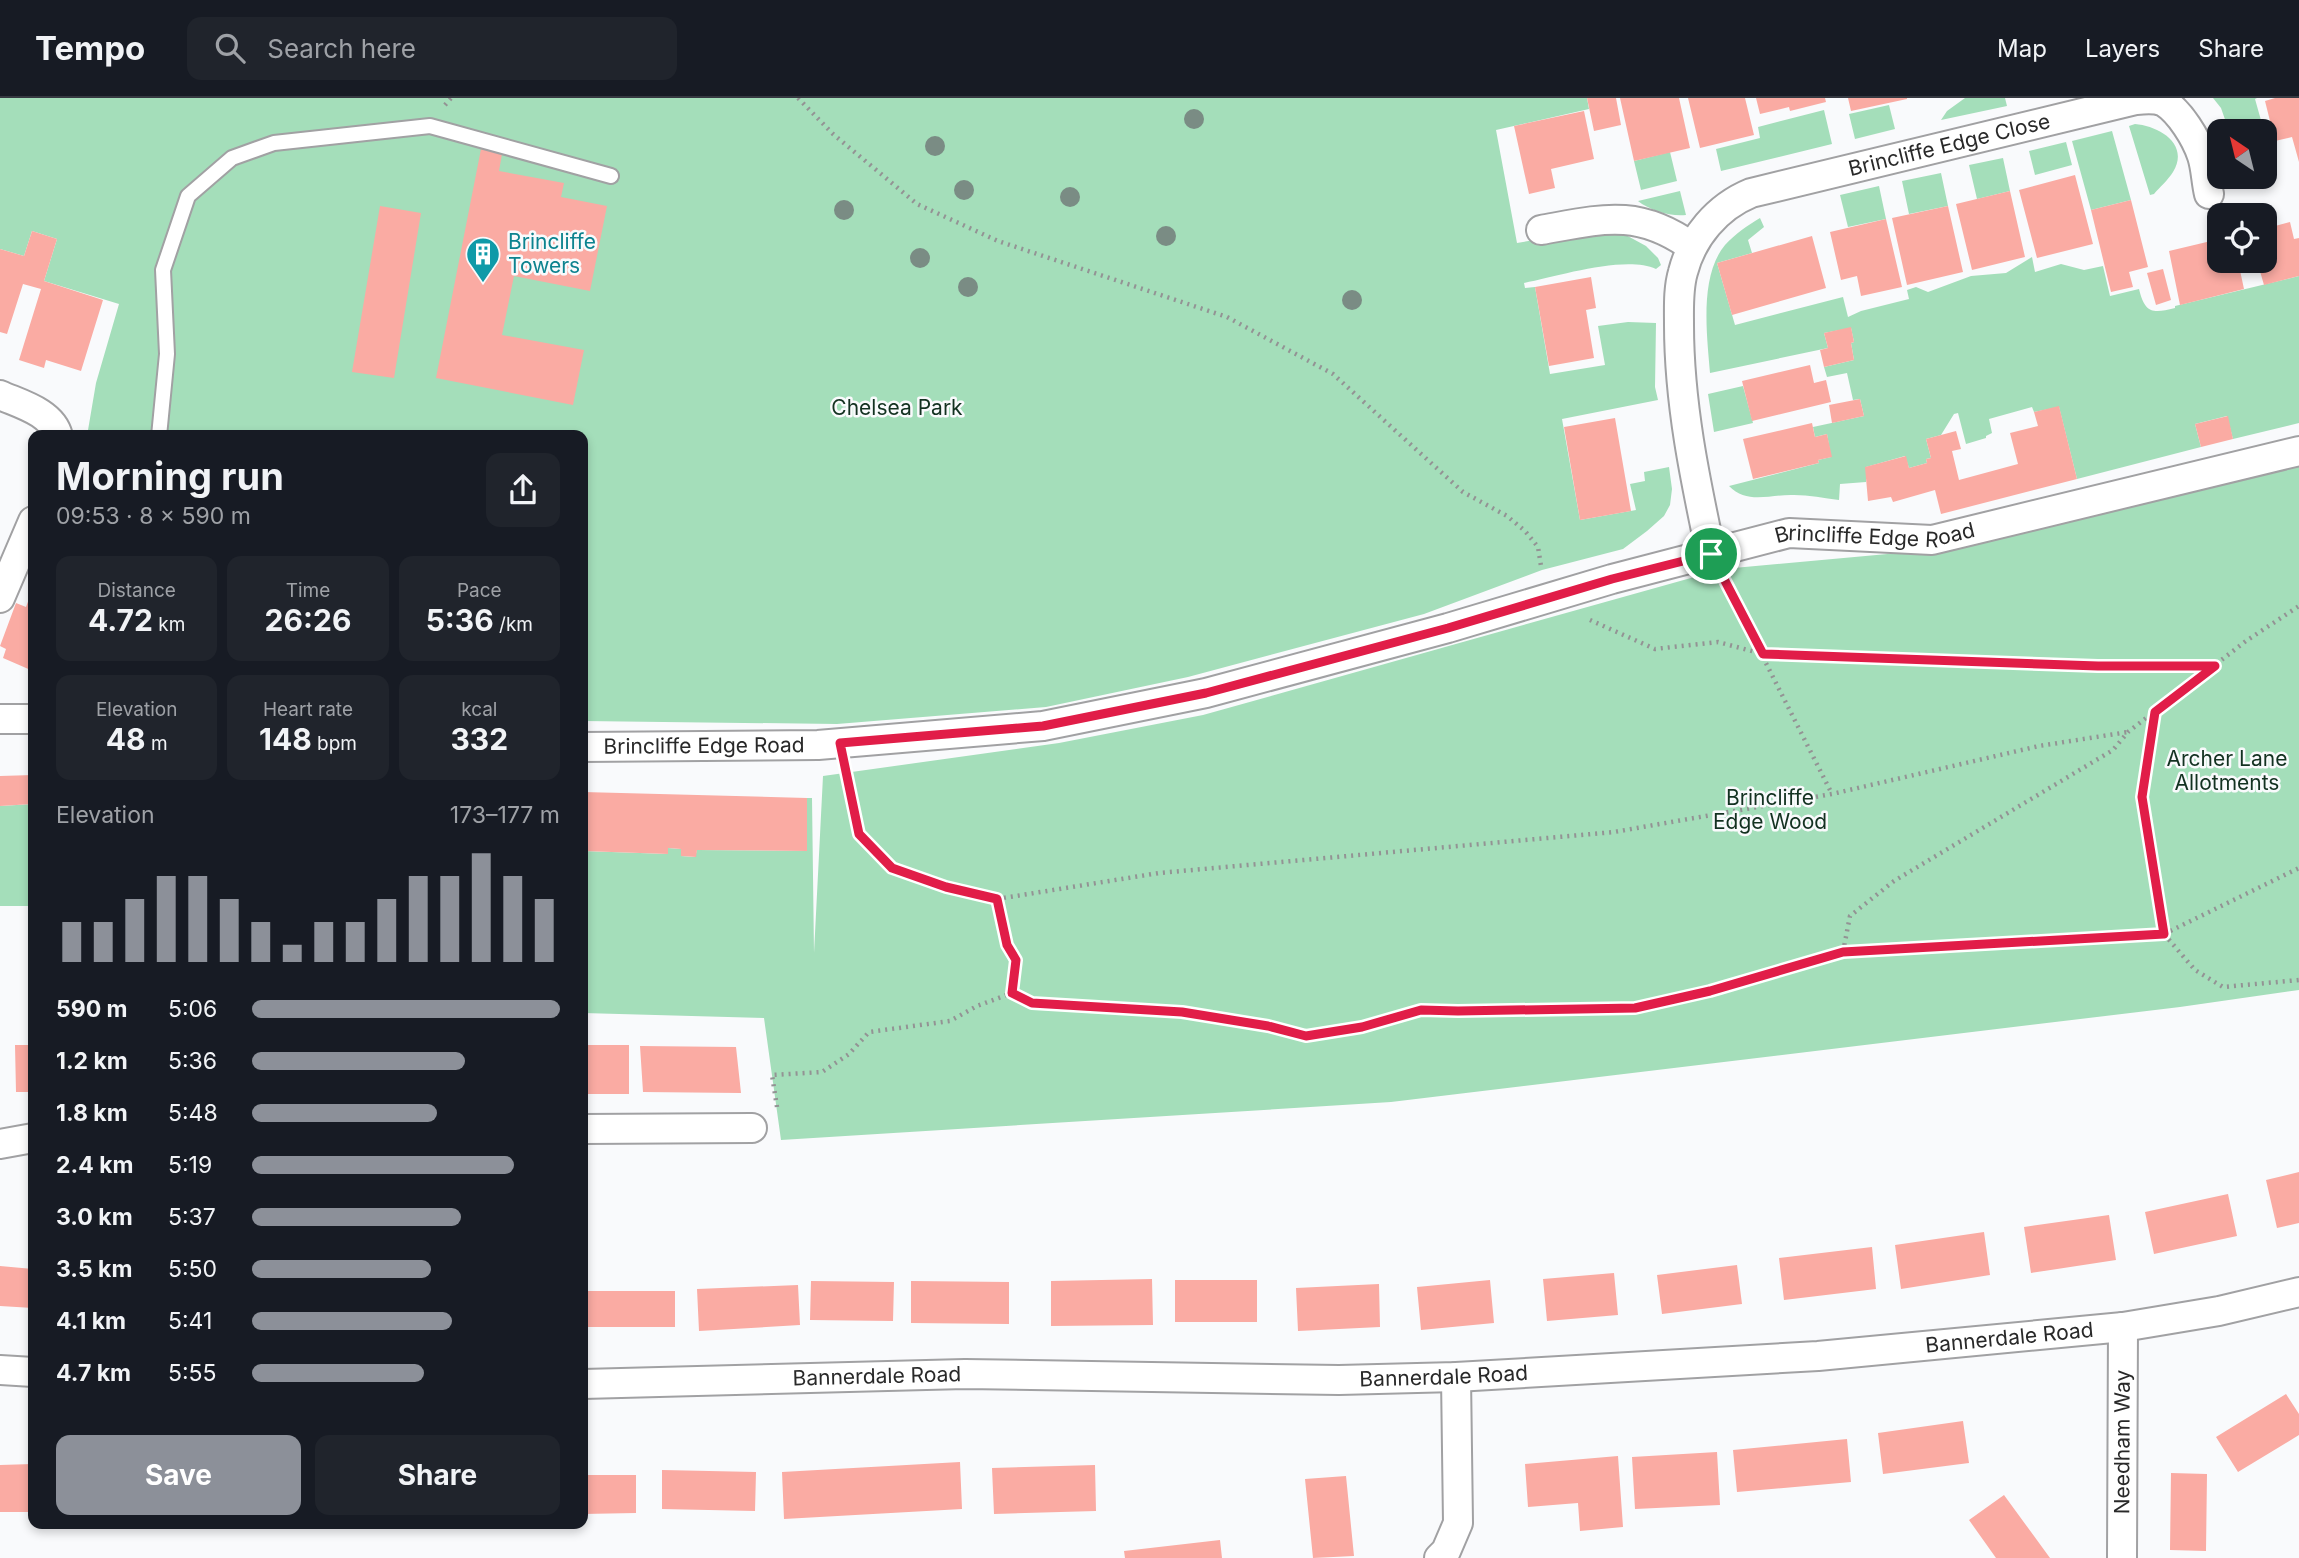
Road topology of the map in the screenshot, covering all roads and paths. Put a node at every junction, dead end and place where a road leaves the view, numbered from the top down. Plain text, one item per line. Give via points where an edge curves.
1 (798, 98) edge
2 (611, 176) dead end
3 (2208, 194) dead end
4 (1541, 230) dead end
5 (1692, 247) junction
6 (0, 395) edge
7 (56, 430) edge
8 (160, 430) edge
9 (2299, 451) edge
10 (28, 533) edge
11 (1711, 554) junction
12 (0, 598) edge
13 (1543, 600) junction
14 (2299, 606) edge
15 (1763, 654) junction
16 (2215, 666) junction
17 (2155, 712) junction
18 (0, 719) edge
19 (28, 719) edge
20 (2128, 732) junction
21 (840, 743) junction
22 (588, 747) edge
23 (1832, 794) junction
24 (2299, 868) edge
25 (997, 899) junction
26 (2164, 934) junction
27 (1843, 952) junction
28 (2299, 980) edge
29 (1012, 993) junction
30 (752, 1128) joint
31 (588, 1129) edge
32 (28, 1139) edge
33 (0, 1144) edge
34 (2299, 1292) edge
35 (2123, 1327) junction
36 (0, 1370) edge
37 (28, 1372) edge
38 (1456, 1377) junction
39 (588, 1384) edge
40 (1439, 1558) edge
41 (2122, 1558) edge

1 - 13 path via 832,134 918,204 998,241 1227,317 1332,374 1463,492 1525,531 1538,547
2 - 8 lane via 430,126 274,143 232,158 188,197 163,270 167,354
3 - 5 street, Brincliffe Edge Close via 2202,155 2177,113 2162,101 2136,100 1751,193 1726,207
4 - 5 street via 1599,219 1630,219 1658,227
5 - 11 street, Brincliffe Edge Close via 1679,289 1679,350 1689,449
6 - 7 street via 42,414
9 - 11 street, Brincliffe Edge Road via 1932,540 1789,533
10 - 12 street
11 - 13 street, Brincliffe Edge Road
11 - 15 path
13 - 15 path via 1655,649 1718,642
13 - 21 street, Brincliffe Edge Road via 1179,699 1043,726
14 - 16 path
15 - 16 path
15 - 23 path
16 - 17 path
17 - 20 path
17 - 26 path via 2142,797
18 - 19 street
20 - 23 path via 2039,746
20 - 27 path via 2113,750 1894,881 1850,916
21 - 22 street, Brincliffe Edge Road
21 - 25 path via 859,834 892,868
23 - 25 path via 1614,832 1159,873
24 - 26 path
25 - 29 path via 1007,945 1016,960
26 - 27 path
26 - 28 path via 2195,971 2223,987
27 - 29 path via 1635,1008 1421,1010 1362,1027 1306,1036 1182,1012 1032,1003
29 - 30 path via 950,1021 869,1032 849,1055 822,1072 772,1075 779,1121
30 - 31 street
32 - 33 street
34 - 35 street, Bannerdale Road
35 - 38 street, Bannerdale Road via 1818,1356
35 - 41 street, Needham Way
36 - 37 street
38 - 39 street, Bannerdale Road via 1339,1380 965,1374
38 - 40 street via 1458,1523

